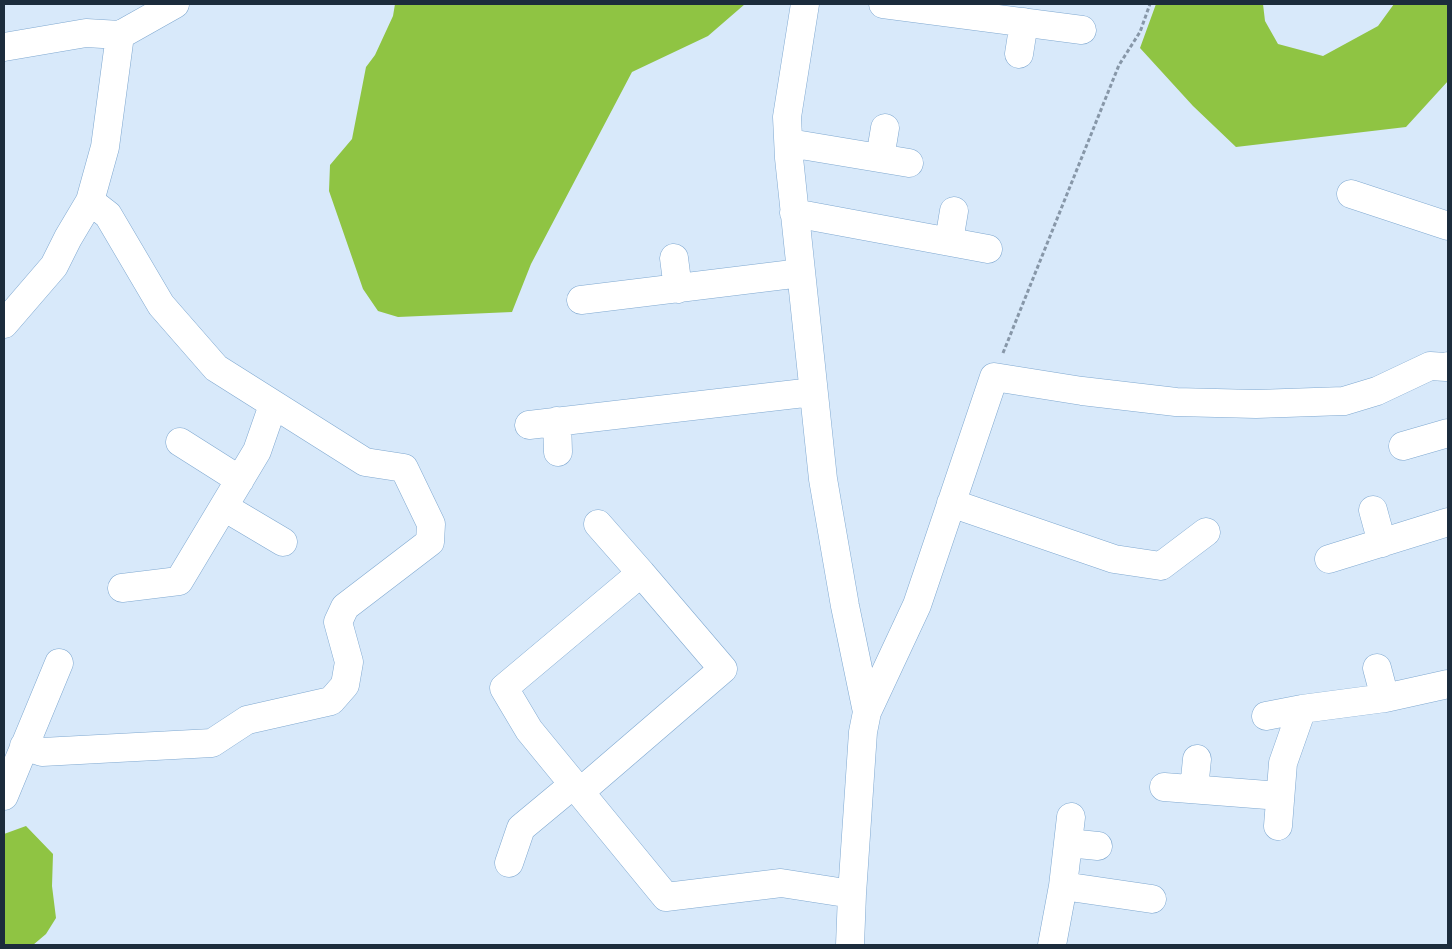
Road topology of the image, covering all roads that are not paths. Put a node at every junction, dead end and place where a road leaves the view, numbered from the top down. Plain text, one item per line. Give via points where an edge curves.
1 (175, 4) edge
2 (805, 4) edge
3 (883, 4) edge
4 (1024, 22) junction
5 (1082, 30) dead end
6 (120, 35) junction
7 (4, 46) edge
8 (1019, 54) dead end
9 (885, 128) dead end
10 (789, 143) junction
11 (880, 158) junction
12 (909, 163) dead end
13 (1351, 194) dead end
14 (90, 201) junction
15 (954, 211) dead end
16 (794, 213) junction
17 (1448, 226) edge
18 (949, 241) junction
19 (988, 248) dead end
20 (674, 258) dead end
21 (801, 273) junction
22 (678, 288) junction
23 (581, 300) dead end
24 (6, 316) edge
25 (1447, 368) edge
26 (813, 392) junction
27 (273, 405) junction
28 (556, 421) junction
29 (529, 425) dead end
30 (1448, 433) edge
31 (180, 442) dead end
32 (1403, 446) dead end
33 (558, 452) dead end
34 (240, 480) junction
35 (951, 503) junction
36 (224, 507) junction
37 (1373, 510) dead end
38 (1448, 522) edge
39 (598, 524) dead end
40 (1206, 532) dead end
41 (283, 542) dead end
42 (1382, 543) junction
43 (1330, 559) dead end
44 (641, 573) junction
45 (122, 588) dead end
46 (59, 663) dead end
47 (1377, 668) dead end
48 (1448, 684) edge
49 (1385, 698) junction
50 (1302, 709) junction
51 (867, 712) junction
52 (1266, 716) dead end
53 (24, 746) junction
54 (1197, 759) dead end
55 (1164, 786) dead end
56 (577, 788) junction
57 (1194, 789) junction
58 (4, 796) edge
59 (1280, 796) junction
60 (1278, 826) dead end
61 (1098, 846) dead end
62 (510, 863) dead end
63 (1063, 886) junction
64 (852, 894) junction
65 (1152, 900) dead end
66 (850, 945) edge
67 (1054, 945) edge

1 - 6 street
2 - 10 street via 787,117
3 - 4 street
4 - 5 street
4 - 8 street
6 - 7 street via 86,33
6 - 14 street via 105,147
9 - 11 street
10 - 11 street
10 - 16 street
11 - 12 street
13 - 17 street
14 - 24 street via 54,266
14 - 27 street via 108,215 161,305 216,368
15 - 18 street
16 - 18 street
16 - 21 street
18 - 19 street
20 - 22 street
21 - 22 street
21 - 26 street
22 - 23 street
25 - 35 street via 1430,366 1377,391 1344,401 1256,404 1176,402 994,377
26 - 28 street
26 - 51 street via 825,489
27 - 34 street via 257,451
27 - 53 street via 365,462 404,468 431,524 430,542 345,607 338,622 349,662 345,685 331,701 247,720 212,743 42,752
28 - 29 street
28 - 33 street
30 - 32 street
31 - 34 street
34 - 36 street
35 - 40 street via 1114,559 1162,566
35 - 51 street via 917,605
36 - 41 street
36 - 45 street via 179,581
37 - 42 street
38 - 42 street
39 - 44 street
42 - 43 street
44 - 56 street via 504,688 529,730
44 - 56 street via 723,669
46 - 53 street
47 - 49 street
48 - 49 street
49 - 50 street
50 - 52 street
50 - 59 street via 1283,763
51 - 64 street
53 - 58 street
54 - 57 street
55 - 57 street
56 - 62 street via 521,828
56 - 64 street via 666,897 781,883
57 - 59 street
59 - 60 street
61 - 63 street via 1069,830
63 - 65 street
63 - 67 street
64 - 66 street

